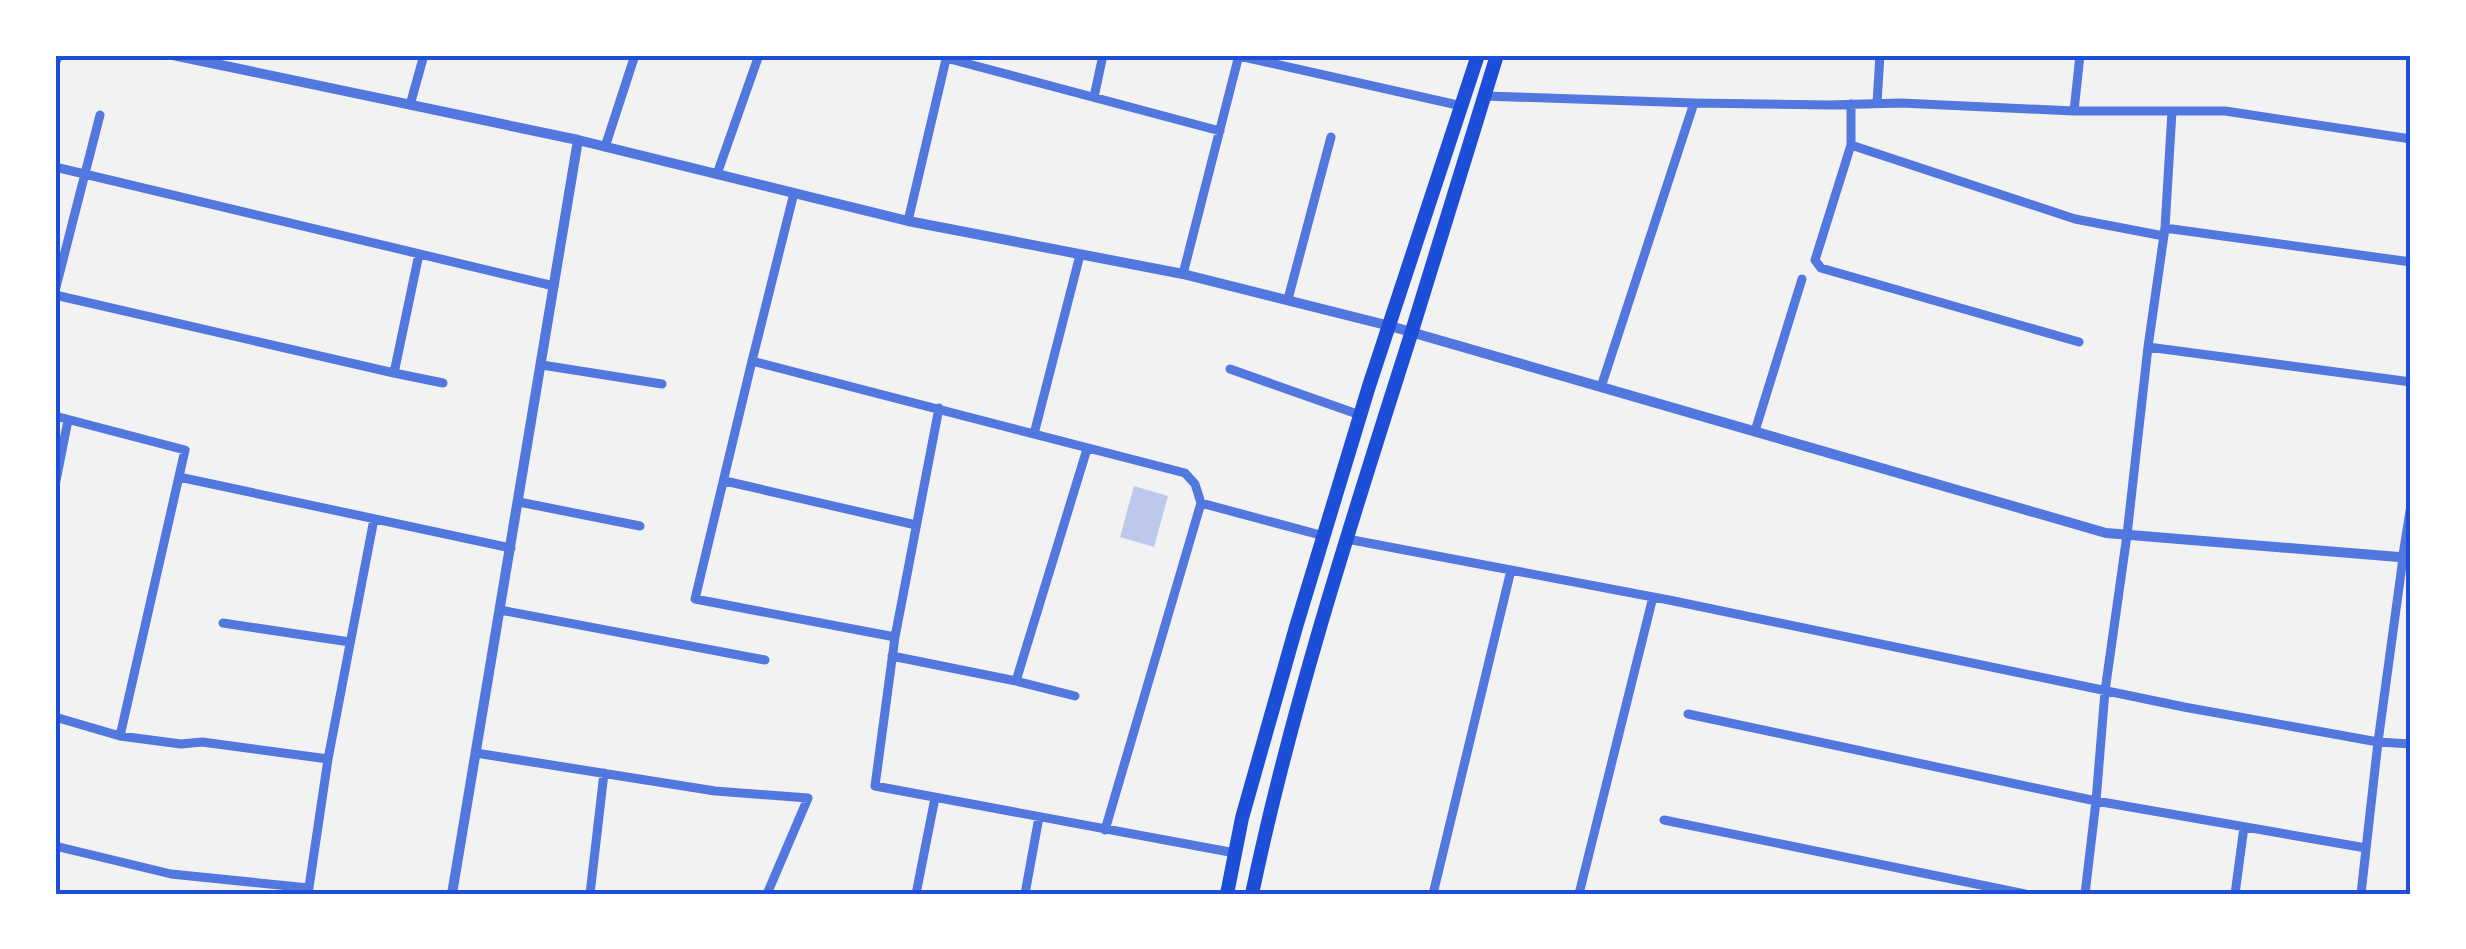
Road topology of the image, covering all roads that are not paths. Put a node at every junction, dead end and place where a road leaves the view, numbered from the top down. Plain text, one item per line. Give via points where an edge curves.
1 (58, 55) edge
2 (173, 55) edge
3 (424, 55) edge
4 (635, 55) edge
5 (759, 55) edge
6 (1103, 55) edge
7 (1478, 55) edge
8 (1497, 55) edge
9 (1880, 55) edge
10 (2080, 55) edge
11 (186, 56) edge
12 (1239, 56) edge
13 (946, 57) edge
14 (55, 63) edge
15 (1485, 96) junction
16 (1094, 97) junction
17 (1694, 103) junction
18 (1851, 104) junction
19 (1877, 104) junction
20 (410, 105) junction
21 (1462, 106) junction
22 (2074, 111) junction
23 (2172, 111) junction
24 (100, 115) dead end
25 (1220, 131) junction
26 (1332, 136) dead end
27 (2411, 139) edge
28 (578, 140) junction
29 (1851, 145) junction
30 (605, 147) junction
31 (55, 167) edge
32 (84, 174) junction
33 (717, 174) junction
34 (794, 193) junction
35 (908, 221) junction
36 (2164, 232) junction
37 (420, 254) junction
38 (1080, 256) junction
39 (2411, 262) edge
40 (1183, 274) junction
41 (1802, 279) dead end
42 (554, 286) junction
43 (55, 293) edge
44 (1288, 299) junction
45 (1390, 326) junction
46 (1412, 333) junction
47 (2079, 342) dead end
48 (2148, 347) junction
49 (752, 361) junction
50 (542, 365) junction
51 (1230, 368) dead end
52 (394, 373) junction
53 (2411, 382) edge
54 (443, 383) dead end
55 (662, 384) dead end
56 (1601, 387) junction
57 (939, 408) junction
58 (1360, 415) junction
59 (55, 416) edge
60 (68, 420) junction
61 (1755, 431) junction
62 (1034, 434) junction
63 (1087, 449) junction
64 (178, 476) junction
65 (725, 482) junction
66 (55, 486) edge
67 (519, 502) junction
68 (1200, 503) junction
69 (2411, 508) edge
70 (374, 518) junction
71 (916, 524) junction
72 (640, 526) dead end
73 (2128, 535) junction
74 (1324, 536) junction
75 (1346, 539) junction
76 (511, 548) junction
77 (2407, 558) edge
78 (1512, 570) junction
79 (1652, 597) junction
80 (500, 610) junction
81 (224, 623) dead end
82 (895, 637) junction
83 (350, 642) junction
84 (892, 656) junction
85 (766, 660) dead end
86 (1016, 681) junction
87 (2105, 691) junction
88 (1075, 696) dead end
89 (1688, 714) dead end
90 (55, 718) edge
91 (120, 736) junction
92 (2378, 742) junction
93 (2411, 744) edge
94 (476, 753) junction
95 (328, 760) junction
96 (604, 773) junction
97 (935, 798) junction
98 (2096, 801) junction
99 (1039, 817) junction
100 (1242, 818) junction
101 (1664, 820) dead end
102 (1266, 826) junction
103 (2244, 827) junction
104 (1106, 830) junction
105 (55, 846) edge
106 (2366, 848) junction
107 (1235, 853) junction
108 (308, 891) edge
109 (452, 894) edge
110 (590, 894) edge
111 (768, 894) edge
112 (916, 894) edge
113 (1025, 894) edge
114 (1227, 894) edge
115 (1252, 894) edge
116 (1433, 894) edge
117 (1579, 894) edge
118 (2024, 894) edge
119 (2085, 894) edge
120 (2235, 894) edge
121 (2361, 894) edge

1 - 14 street
2 - 11 street
3 - 20 street
4 - 30 street
5 - 33 street
6 - 16 street
7 - 21 main road
8 - 15 main road
9 - 19 street
10 - 22 street
11 - 20 street
12 - 21 street
12 - 25 street
13 - 16 street
13 - 35 street
15 - 17 street
15 - 46 main road
16 - 25 street
17 - 18 street
17 - 56 street
18 - 19 street
18 - 29 street
19 - 22 street
20 - 28 street
21 - 45 main road
22 - 23 street
23 - 27 street via 2225,112
23 - 36 street
24 - 32 street
25 - 40 street
26 - 44 street
28 - 30 street
28 - 42 street
29 - 36 street via 2076,219
29 - 47 street via 1815,260 1821,268
30 - 33 street
31 - 32 street
32 - 37 street
32 - 43 street
33 - 34 street
34 - 35 street
34 - 49 street
35 - 38 street
36 - 39 street
36 - 48 street
37 - 42 street
37 - 52 street
38 - 40 street
38 - 62 street
40 - 44 street
41 - 61 street
42 - 50 street
43 - 52 street
44 - 45 street
45 - 46 street
45 - 58 main road
46 - 56 street
46 - 75 main road
48 - 53 street
48 - 73 street
49 - 57 street
49 - 65 street
50 - 55 street
50 - 67 street
51 - 58 street
52 - 54 street
56 - 61 street
57 - 62 street
57 - 71 street
58 - 74 main road
59 - 60 street
60 - 64 street via 185,450
60 - 66 street
61 - 73 street
62 - 63 street
63 - 68 street via 1185,474
63 - 86 street
64 - 70 street
64 - 91 street
65 - 71 street
65 - 82 street via 695,599
67 - 72 street
67 - 76 street
68 - 74 street
68 - 104 street
69 - 77 street
70 - 76 street
70 - 83 street
71 - 82 street
73 - 77 street
73 - 87 street
74 - 100 main road
75 - 78 street
75 - 102 main road
76 - 80 street
77 - 92 street
78 - 79 street
78 - 116 street
79 - 87 street
79 - 117 street
80 - 85 street
80 - 94 street
81 - 83 street
82 - 84 street
83 - 95 street
84 - 86 street
84 - 97 street via 875,786
86 - 88 street
87 - 92 street
87 - 98 street
89 - 98 street
90 - 91 street
91 - 95 street
92 - 93 street
92 - 106 street
94 - 96 street
94 - 109 street
95 - 108 street
96 - 110 street
96 - 111 street via 808,798
97 - 99 street
97 - 112 street
98 - 103 street
98 - 119 street
99 - 104 street
99 - 113 street
100 - 102 main road
100 - 107 main road
101 - 118 street
102 - 115 main road
103 - 106 street
103 - 120 street
104 - 107 street
105 - 108 street via 171,874
106 - 121 street
107 - 114 main road

